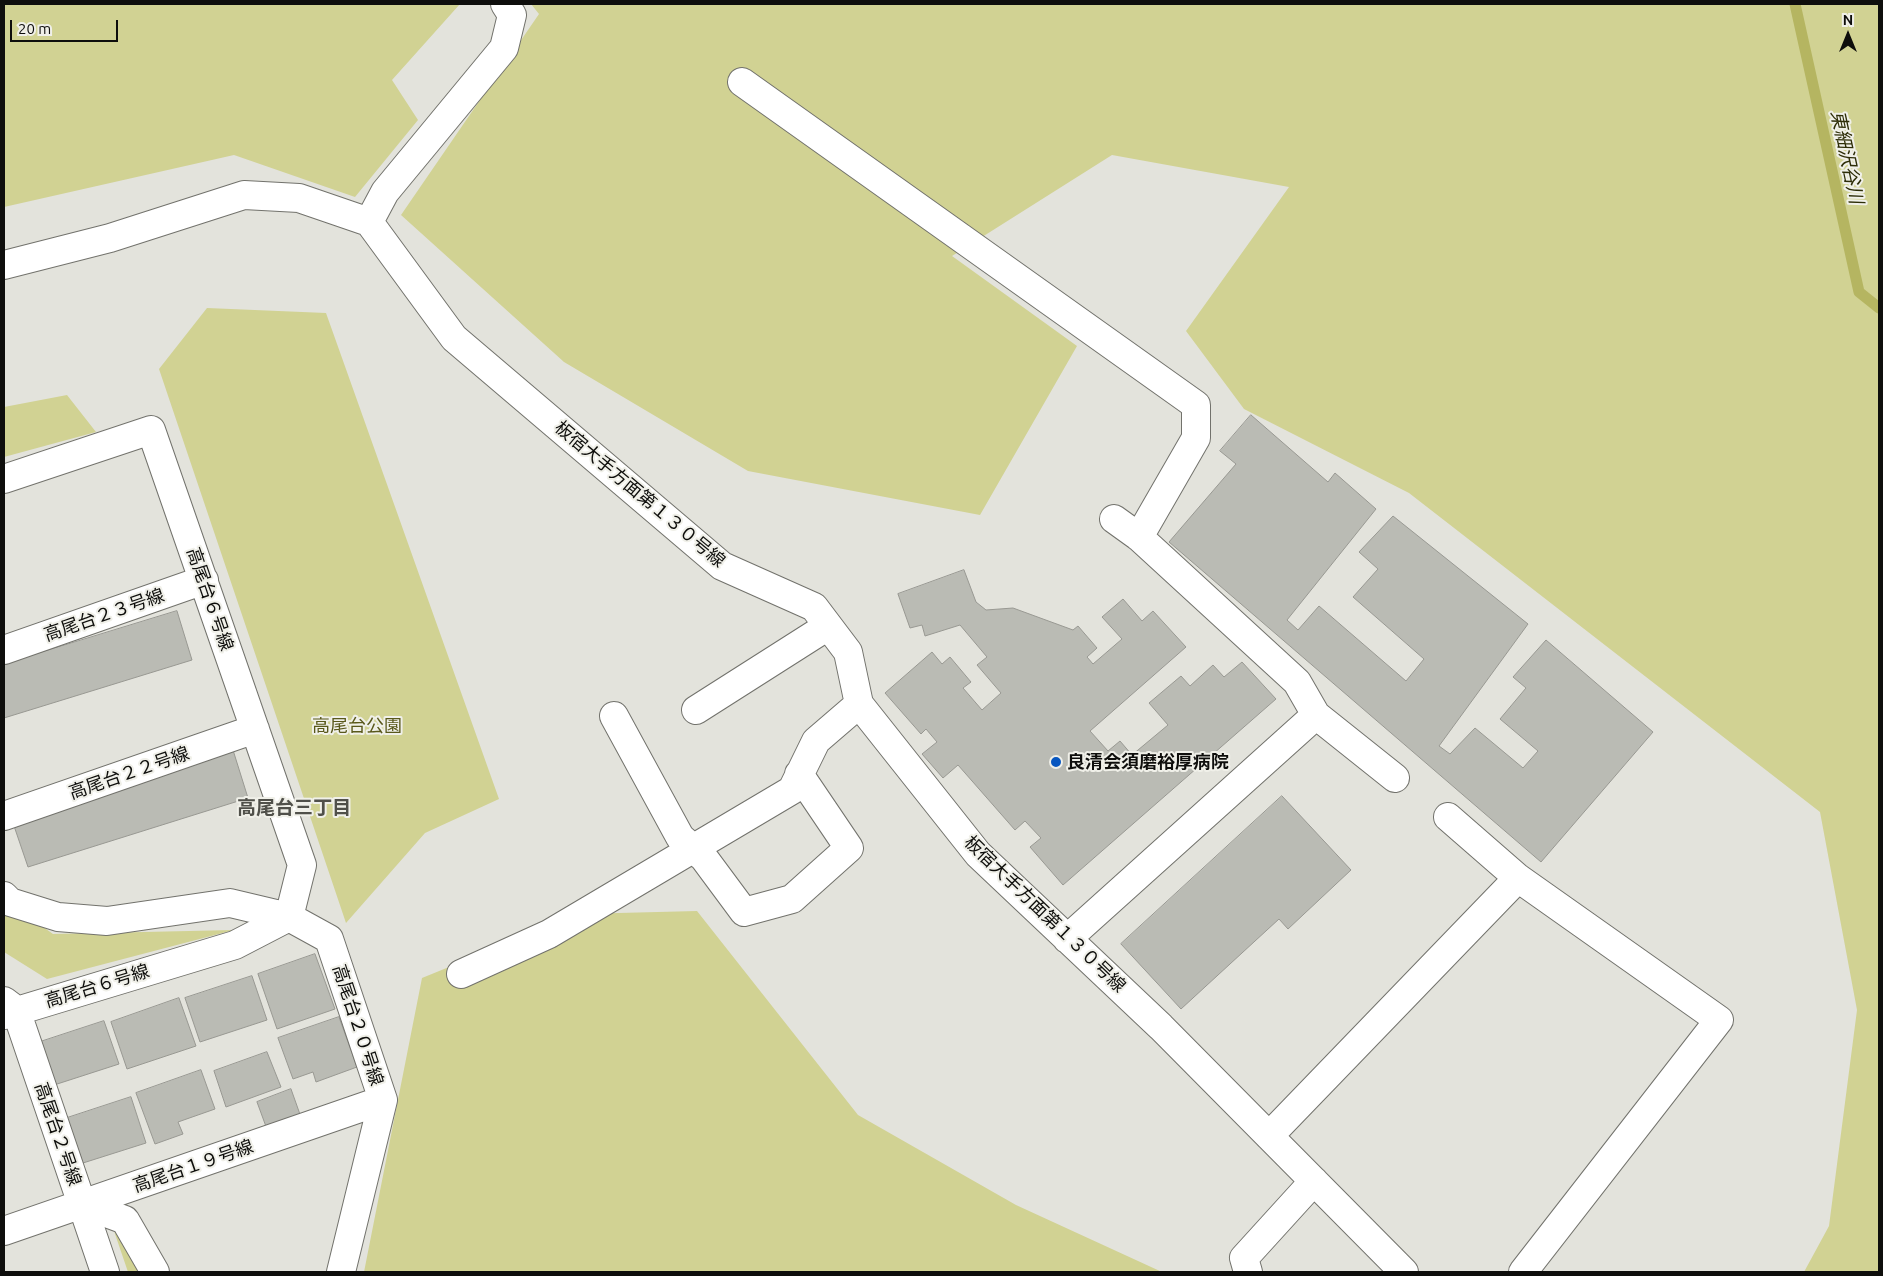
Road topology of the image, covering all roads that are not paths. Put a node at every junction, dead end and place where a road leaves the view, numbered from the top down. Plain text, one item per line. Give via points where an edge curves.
1 (505, 4) edge
2 (742, 82) dead end
3 (369, 222) junction
4 (4, 265) edge
5 (4, 479) edge
6 (1114, 519) dead end
7 (1139, 537) junction
8 (204, 580) junction
9 (828, 626) junction
10 (4, 650) edge
11 (859, 704) junction
12 (696, 710) dead end
13 (1316, 715) junction
14 (614, 716) dead end
15 (255, 729) junction
16 (800, 774) junction
17 (1395, 778) dead end
18 (4, 816) edge
19 (1448, 817) dead end
20 (692, 848) junction
21 (1518, 878) junction
22 (4, 896) edge
23 (289, 917) junction
24 (1067, 939) junction
25 (461, 974) dead end
26 (8, 1009) edge
27 (382, 1100) junction
28 (1269, 1136) junction
29 (1314, 1181) junction
30 (82, 1204) junction
31 (4, 1231) edge
32 (105, 1272) edge
33 (156, 1272) edge
34 (341, 1272) edge
35 (1248, 1272) edge
36 (1404, 1272) edge
37 (1523, 1272) edge

1 - 3 street via 512,16 504,48 386,192
2 - 7 street via 1196,405 1196,438
3 - 4 street via 299,198 244,195 110,238
3 - 9 street, 板宿大手方面第１３０号線 via 454,338 722,566 814,607
5 - 8 street, 高尾台６号線 via 151,430
6 - 7 street
7 - 13 street via 1298,682
8 - 10 street, 高尾台２３号線
8 - 15 street, 高尾台６号線
9 - 11 street, 板宿大手方面第１３０号線 via 848,652
9 - 12 street
11 - 16 street via 816,741
11 - 24 street, 板宿大手方面第１３０号線 via 978,854
13 - 17 street
13 - 24 street
14 - 20 street via 680,837
15 - 18 street, 高尾台２２号線
15 - 23 street, 高尾台６号線 via 302,865
16 - 20 street via 792,790
16 - 20 street via 849,848 792,899 744,912 704,858
19 - 21 street
20 - 25 street via 550,934
21 - 28 street
21 - 37 street via 1719,1020
22 - 23 street via 10,902 58,917 107,921 230,903
23 - 26 street, 高尾台６号線 via 235,945
23 - 27 street, 高尾台２０号線 via 329,939
24 - 28 street, 板宿大手方面第１３０号線 via 1161,1027
26 - 30 street, 高尾台２号線
27 - 30 street, 高尾台１９号線
27 - 34 street, 高尾台２０号線
28 - 29 street, 板宿大手方面第１３０号線
29 - 35 street via 1244,1258
29 - 36 street, 板宿大手方面第１３０号線
30 - 31 street, 高尾台１９号線
30 - 32 street, 高尾台２号線
30 - 33 street via 125,1220

